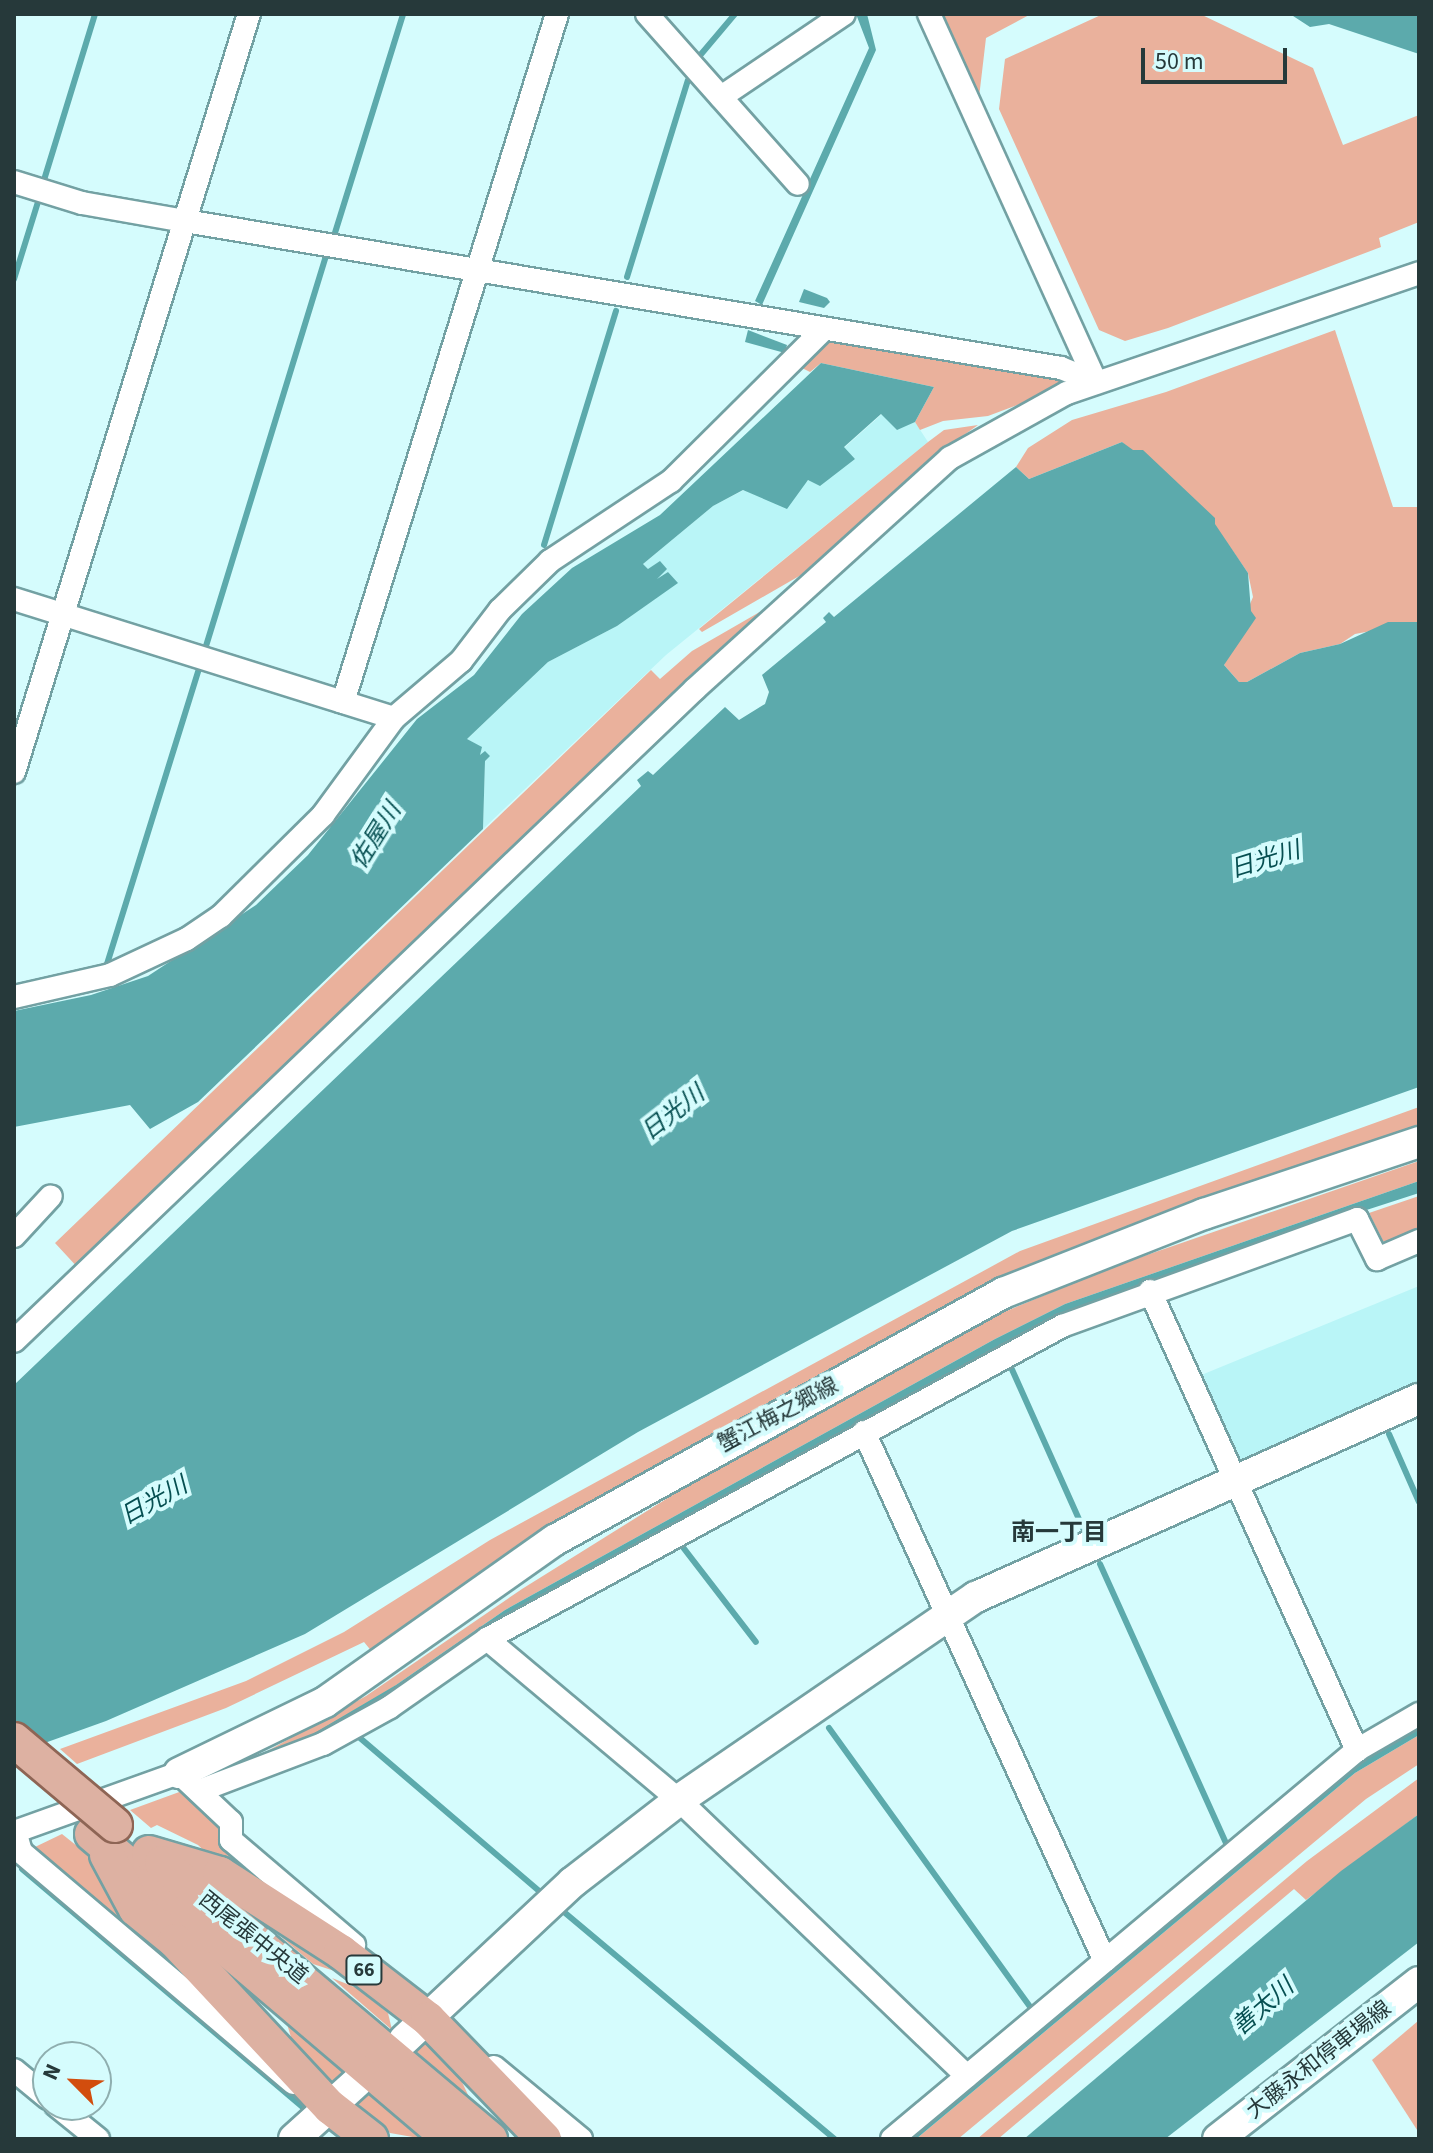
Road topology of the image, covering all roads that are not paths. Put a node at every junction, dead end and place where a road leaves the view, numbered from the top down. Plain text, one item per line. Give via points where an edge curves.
1 (249, 14) edge
2 (557, 14) edge
3 (647, 14) edge
4 (844, 14) edge
5 (929, 14) edge
6 (721, 97) junction
7 (14, 182) edge
8 (798, 184) dead end
9 (185, 221) junction
10 (478, 269) junction
11 (1419, 273) edge
12 (824, 329) junction
13 (1096, 382) junction
14 (14, 599) edge
15 (63, 614) junction
16 (343, 702) junction
17 (394, 718) junction
18 (14, 772) edge
19 (14, 997) edge
20 (1419, 1142) edge
21 (51, 1196) dead end
22 (14, 1236) edge
23 (1419, 1241) edge
24 (1150, 1291) junction
25 (14, 1341) edge
26 (1419, 1399) edge
27 (864, 1432) junction
28 (1235, 1480) junction
29 (948, 1617) junction
30 (487, 1639) junction
31 (1419, 1714) edge
32 (14, 1740) edge
33 (1357, 1750) junction
34 (14, 1769) edge
35 (189, 1782) junction
36 (679, 1800) junction
37 (104, 1835) junction
38 (16, 1843) edge
39 (149, 1853) junction
40 (1105, 1961) junction
41 (1419, 1982) edge
42 (421, 2025) junction
43 (14, 2070) edge
44 (967, 2076) junction
45 (356, 2083) dead end
46 (32, 2085) edge
47 (330, 2107) junction
48 (76, 2121) edge
49 (365, 2136) edge
50 (98, 2139) edge
51 (294, 2139) edge
52 (450, 2139) edge
53 (490, 2139) edge
54 (544, 2139) edge
55 (581, 2139) edge
56 (892, 2139) edge
57 (1218, 2139) edge

1 - 9 street
2 - 10 street
3 - 6 street
4 - 6 street
5 - 13 street
6 - 8 street
7 - 9 street via 82,203
9 - 10 street
9 - 15 street
10 - 12 street
10 - 16 street
11 - 13 street
12 - 13 street via 1061,368
12 - 17 street via 671,481 550,561 500,610 461,661
13 - 25 street via 950,458 695,689
14 - 15 street
15 - 16 street
15 - 18 street
16 - 17 street
17 - 19 street via 323,815 221,916 187,939 110,975
20 - 35 main road, 蟹江梅之郷線 via 1204,1214 1003,1293 555,1540 325,1702
21 - 22 street
23 - 24 street via 1377,1259 1357,1219
24 - 27 street via 1062,1326
24 - 28 street
26 - 28 main road
27 - 29 street
27 - 30 street
28 - 29 main road via 976,1597
28 - 33 street
29 - 36 main road
29 - 40 street
30 - 35 street via 390,1707 323,1744
30 - 36 street
31 - 33 street
32 - 37 main road, 西尾張中央道 / 66, bridge
33 - 40 street
34 - 37 main road, 西尾張中央道 / 66
35 - 38 street
35 - 42 street via 231,1822 231,1840 398,1982
36 - 42 main road via 573,1882
36 - 44 street
37 - 39 main road, 西尾張中央道 / 66
37 - 47 main road, 66 via 109,1866 136,1909 175,1941
37 - 52 main road, 西尾張中央道 / 66
38 - 47 street via 272,2069
39 - 42 main road, 66 via 220,1874 341,1952
39 - 53 main road, 西尾張中央道 / 66
40 - 44 street
41 - 57 main road, 大藤永和停車場線
42 - 54 main road, 66
42 - 55 street
43 - 46 street
44 - 56 street
45 - 47 main road
47 - 49 main road, 66
47 - 51 main road
48 - 50 street

